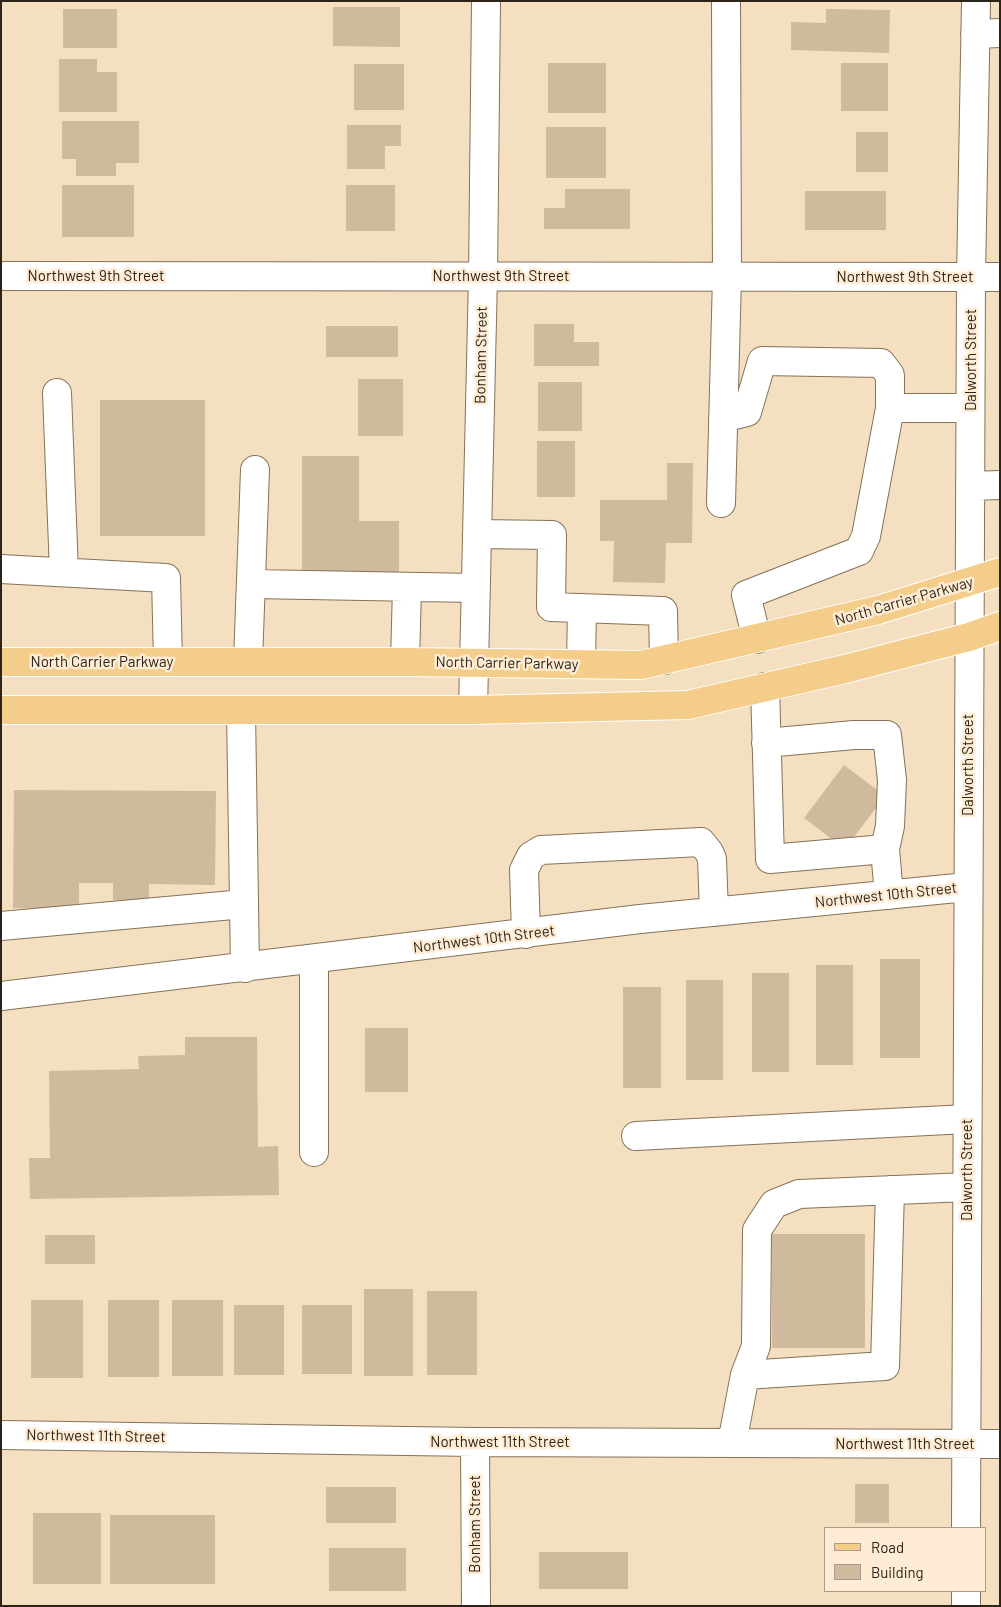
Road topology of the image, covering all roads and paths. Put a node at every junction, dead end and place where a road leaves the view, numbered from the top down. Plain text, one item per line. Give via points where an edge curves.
1 (486, 1) edge
2 (726, 1) edge
3 (976, 1) edge
4 (988, 33) edge
5 (1, 276) edge
6 (483, 276) junction
7 (726, 277) junction
8 (1000, 277) edge
9 (971, 278) junction
10 (57, 393) dead end
11 (890, 408) junction
12 (970, 408) junction
13 (723, 418) junction
14 (255, 470) dead end
15 (1000, 485) edge
16 (970, 486) junction
17 (721, 504) dead end
18 (477, 534) junction
19 (1, 569) edge
20 (64, 572) junction
21 (1000, 572) edge
22 (969, 583) junction
23 (252, 584) junction
24 (407, 587) junction
25 (476, 588) junction
26 (582, 608) junction
27 (1000, 626) edge
28 (969, 637) junction
29 (757, 638) junction
30 (664, 660) junction
31 (1, 662) edge
32 (168, 662) junction
33 (248, 662) junction
34 (405, 662) junction
35 (475, 662) junction
36 (581, 664) junction
37 (765, 687) junction
38 (1, 710) edge
39 (241, 710) junction
40 (473, 710) junction
41 (766, 743) junction
42 (885, 849) junction
43 (967, 887) junction
44 (889, 894) junction
45 (244, 904) junction
46 (714, 912) junction
47 (1, 926) edge
48 (526, 934) junction
49 (314, 960) junction
50 (245, 968) junction
51 (1, 996) edge
52 (967, 1119) junction
53 (636, 1136) dead end
54 (314, 1152) dead end
55 (967, 1187) junction
56 (890, 1190) junction
57 (746, 1375) junction
58 (1, 1435) edge
59 (475, 1442) junction
60 (732, 1443) junction
61 (967, 1444) junction
62 (1000, 1444) edge
63 (966, 1527) edge
64 (966, 1592) edge
65 (476, 1606) edge
66 (966, 1606) edge

1 - 6 street, Bonham Street
2 - 7 street
3 - 4 street, Dalworth Street
4 - 9 street, Dalworth Street
5 - 6 street, Northwest 9th Street
6 - 7 street, Northwest 9th Street
6 - 18 street, Bonham Street
7 - 9 street, Northwest 9th Street
7 - 13 street
8 - 9 street, Northwest 9th Street
9 - 12 street, Dalworth Street
10 - 20 street
11 - 12 street
11 - 13 street via 890,376 881,363 762,362 747,412
11 - 29 street via 866,536 859,552 746,595
12 - 16 street, Dalworth Street
13 - 17 street
14 - 23 street
15 - 16 street
16 - 22 street, Dalworth Street
18 - 25 street, Bonham Street
18 - 26 street via 552,536 551,607
19 - 20 street
20 - 32 street via 166,578
21 - 22 main road, North Carrier Parkway
22 - 28 street, Dalworth Street
22 - 29 main road, North Carrier Parkway via 878,610
23 - 24 street
23 - 33 street
24 - 25 street
24 - 34 street
25 - 35 street, Bonham Street
26 - 30 street via 663,611
26 - 36 street
27 - 28 main road
28 - 37 main road
28 - 43 street, Dalworth Street
29 - 30 main road, North Carrier Parkway
30 - 36 main road, North Carrier Parkway via 641,665
31 - 32 main road, North Carrier Parkway
32 - 33 main road, North Carrier Parkway
33 - 34 main road, North Carrier Parkway
34 - 35 main road, North Carrier Parkway
35 - 36 main road, North Carrier Parkway
35 - 40 street, Bonham Street
37 - 40 main road via 688,705
37 - 41 street
38 - 39 main road
39 - 40 main road
39 - 45 street
41 - 42 street via 770,859
41 - 42 street via 887,734 892,780 890,826
42 - 44 street
43 - 44 street, Northwest 10th Street
43 - 52 street, Dalworth Street
44 - 46 street, Northwest 10th Street
45 - 47 street
45 - 50 street
46 - 48 street, Northwest 10th Street
46 - 48 street via 712,859 701,842 541,850 531,856 524,870
48 - 49 street, Northwest 10th Street
49 - 50 street, Northwest 10th Street
49 - 54 street
50 - 51 street, Northwest 10th Street
52 - 53 street
52 - 55 street, Dalworth Street
55 - 56 street
55 - 61 street, Dalworth Street
56 - 57 street via 799,1194 774,1204 758,1230 756,1346
56 - 57 street via 885,1366
57 - 60 street
58 - 59 street, Northwest 11th Street
59 - 60 street, Northwest 11th Street
59 - 65 street, Bonham Street
60 - 61 street, Northwest 11th Street
61 - 62 street, Northwest 11th Street
61 - 63 street, Dalworth Street
64 - 66 street

